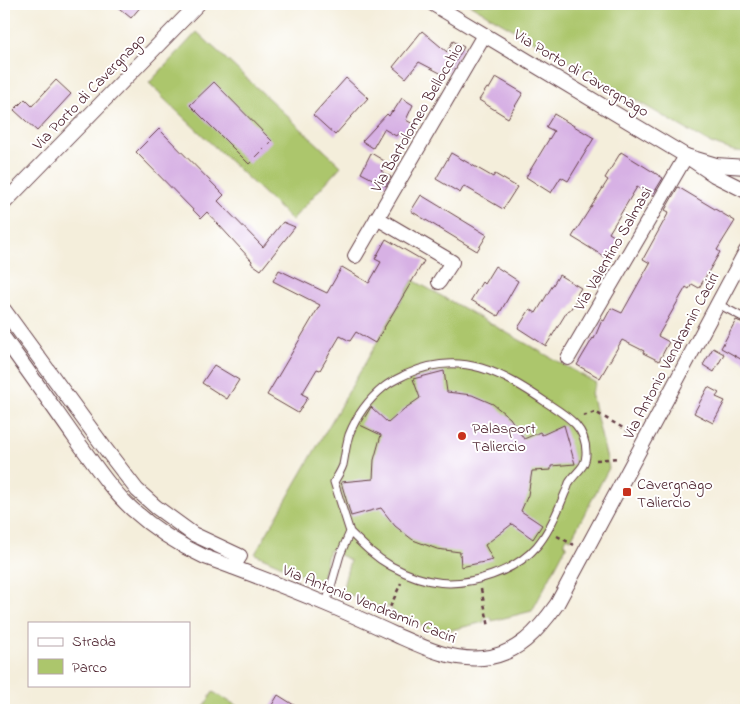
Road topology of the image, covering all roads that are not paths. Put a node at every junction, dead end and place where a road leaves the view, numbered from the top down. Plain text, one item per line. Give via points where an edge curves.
1 (198, 4) edge
2 (433, 4) edge
3 (484, 34) junction
4 (686, 156) junction
5 (746, 167) edge
6 (746, 191) edge
7 (4, 203) edge
8 (377, 218) junction
9 (746, 251) edge
10 (354, 256) dead end
11 (439, 282) dead end
12 (718, 304) junction
13 (4, 310) edge
14 (746, 319) edge
15 (4, 338) edge
16 (568, 358) dead end
17 (350, 532) junction
18 (233, 567) junction
19 (326, 604) junction

1 - 7 street, Via Porto di Cavergnago
2 - 3 street, Via Porto di Cavergnago
3 - 4 street, Via Porto di Cavergnago
3 - 8 street, Via Bartolomeo Bellocchio
4 - 5 street, Via Porto di Cavergnago via 716,165
4 - 6 street, Via Porto di Cavergnago
4 - 16 street, Via Valentino Salmasi
8 - 10 street, Via Bartolomeo Bellocchio
8 - 11 street, Via Bartolomeo Bellocchio via 452,262
9 - 12 street, Via Antonio Vendramin Caciri
12 - 14 lane
12 - 19 street, Via Antonio Vendramin Caciri via 557,604 526,641 493,656 455,657 426,648
13 - 18 street via 138,490 193,534 240,556
15 - 18 street, Via Antonio Vendramin Caciri via 95,466 132,509 188,550
17 - 17 lane via 371,553 422,579 462,584 514,565 537,546 570,481 583,467 586,454 579,428 572,419 525,388 485,368 435,364 416,370 386,385 376,394 361,412 349,436 342,468 334,482
17 - 19 lane
18 - 19 street, Via Antonio Vendramin Caciri

